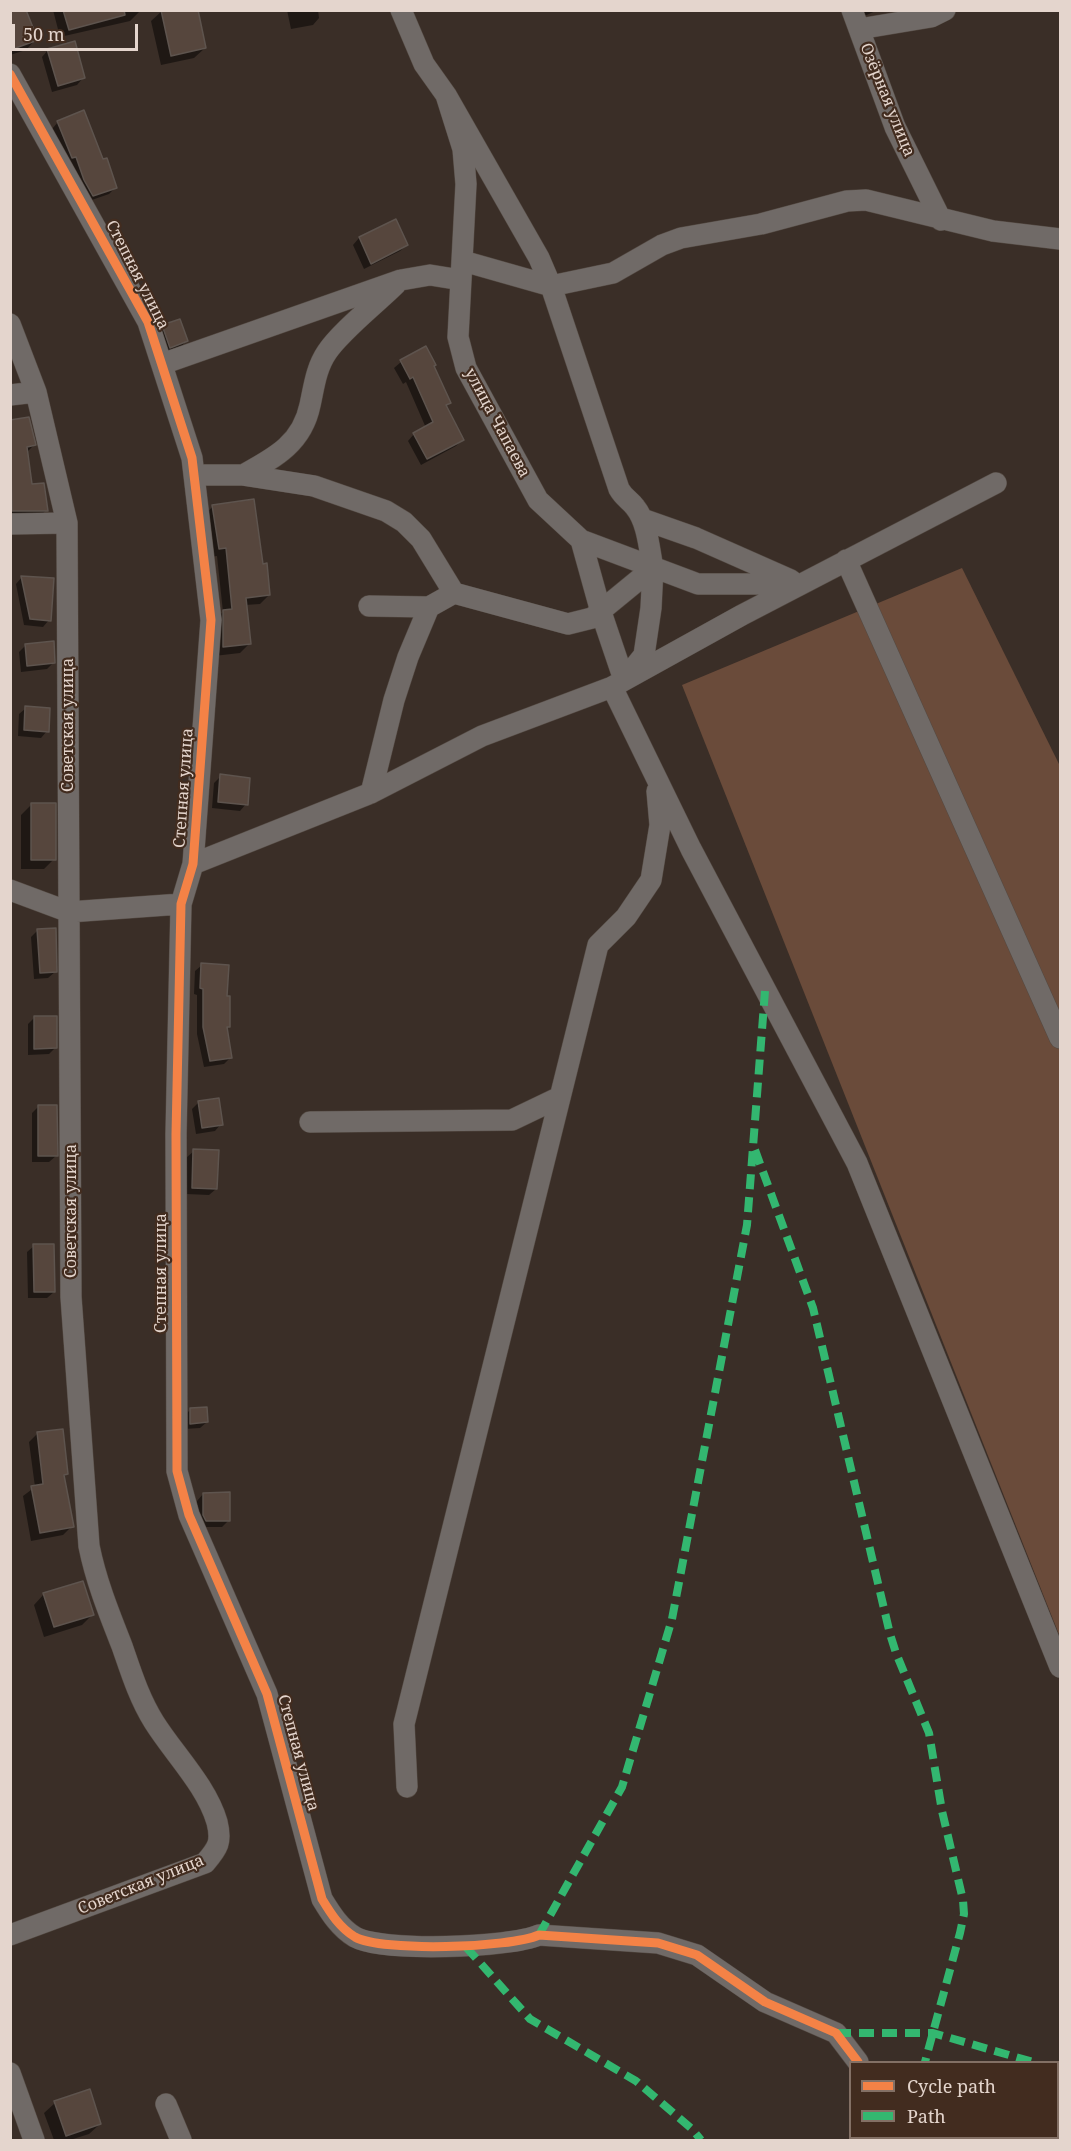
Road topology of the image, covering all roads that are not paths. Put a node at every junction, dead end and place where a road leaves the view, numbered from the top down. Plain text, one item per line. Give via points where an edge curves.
1 (401, 10) edge
2 (945, 10) edge
3 (856, 20) edge
4 (10, 74) edge
5 (446, 94) junction
6 (941, 220) junction
7 (1060, 239) edge
8 (462, 271) junction
9 (401, 280) junction
10 (551, 286) junction
11 (10, 324) edge
12 (162, 364) junction
13 (36, 392) junction
14 (10, 395) edge
15 (194, 475) junction
16 (243, 475) junction
17 (996, 483) dead end
18 (642, 519) junction
19 (67, 523) junction
20 (10, 524) edge
21 (581, 540) junction
22 (846, 560) junction
23 (653, 568) junction
24 (800, 584) junction
25 (454, 593) junction
26 (369, 606) dead end
27 (429, 608) junction
28 (601, 612) junction
29 (618, 684) junction
30 (655, 776) junction
31 (371, 793) junction
32 (193, 864) junction
33 (10, 891) edge
34 (181, 904) junction
35 (69, 912) junction
36 (1060, 1038) edge
37 (560, 1098) junction
38 (310, 1122) dead end
39 (1060, 1667) edge
40 (407, 1787) dead end
41 (10, 1935) edge
42 (857, 2061) edge
43 (10, 2073) edge
44 (166, 2104) dead end
45 (34, 2140) edge
46 (181, 2140) edge

1 - 5 street, улица Чапаева via 424,64
2 - 3 street via 931,17
3 - 6 street, Озёрная улица via 895,127
4 - 12 street, Степная улица via 148,322
5 - 8 street, улица Чапаева via 463,148 466,184
5 - 10 street
6 - 7 street
6 - 10 street via 866,200 847,201 761,224 681,238 613,273
8 - 9 street
8 - 10 street
8 - 21 street, улица Чапаева via 458,337 466,368 538,500
9 - 12 street
9 - 16 street via 327,352 301,429 289,445 281,454
10 - 18 street via 619,489
11 - 13 street, Советская улица
12 - 15 street, Степная улица
13 - 14 street
13 - 19 street, Советская улица
15 - 16 street
15 - 32 street, Степная улица via 211,620
16 - 25 street via 314,486 386,511 421,539
17 - 22 street
18 - 23 street
18 - 24 street
19 - 20 street
19 - 35 street, Советская улица
21 - 23 street
21 - 28 street
22 - 24 street
22 - 36 street
23 - 24 street via 698,584
23 - 28 street
23 - 29 street via 644,655
24 - 29 street
25 - 27 street
25 - 28 street via 568,624
26 - 27 street
27 - 31 street via 394,700
28 - 29 street
29 - 30 street
29 - 31 street via 482,736
30 - 37 street via 660,825 651,880 626,918 598,945
30 - 39 street via 857,1163
31 - 32 street
32 - 34 street, Степная улица
33 - 35 street
34 - 35 street
34 - 42 street, Степная улица via 176,1134 177,1471 189,1515 267,1694 322,1899 341,1927 372,1943 466,1947 528,1940 539,1935 658,1944 697,1954 765,2002 836,2033
35 - 41 street, Советская улица via 71,1297 88,1546 142,1700 208,1800 221,1839 206,1863
37 - 38 street via 512,1120
37 - 40 street via 404,1724
43 - 45 street
44 - 46 street

